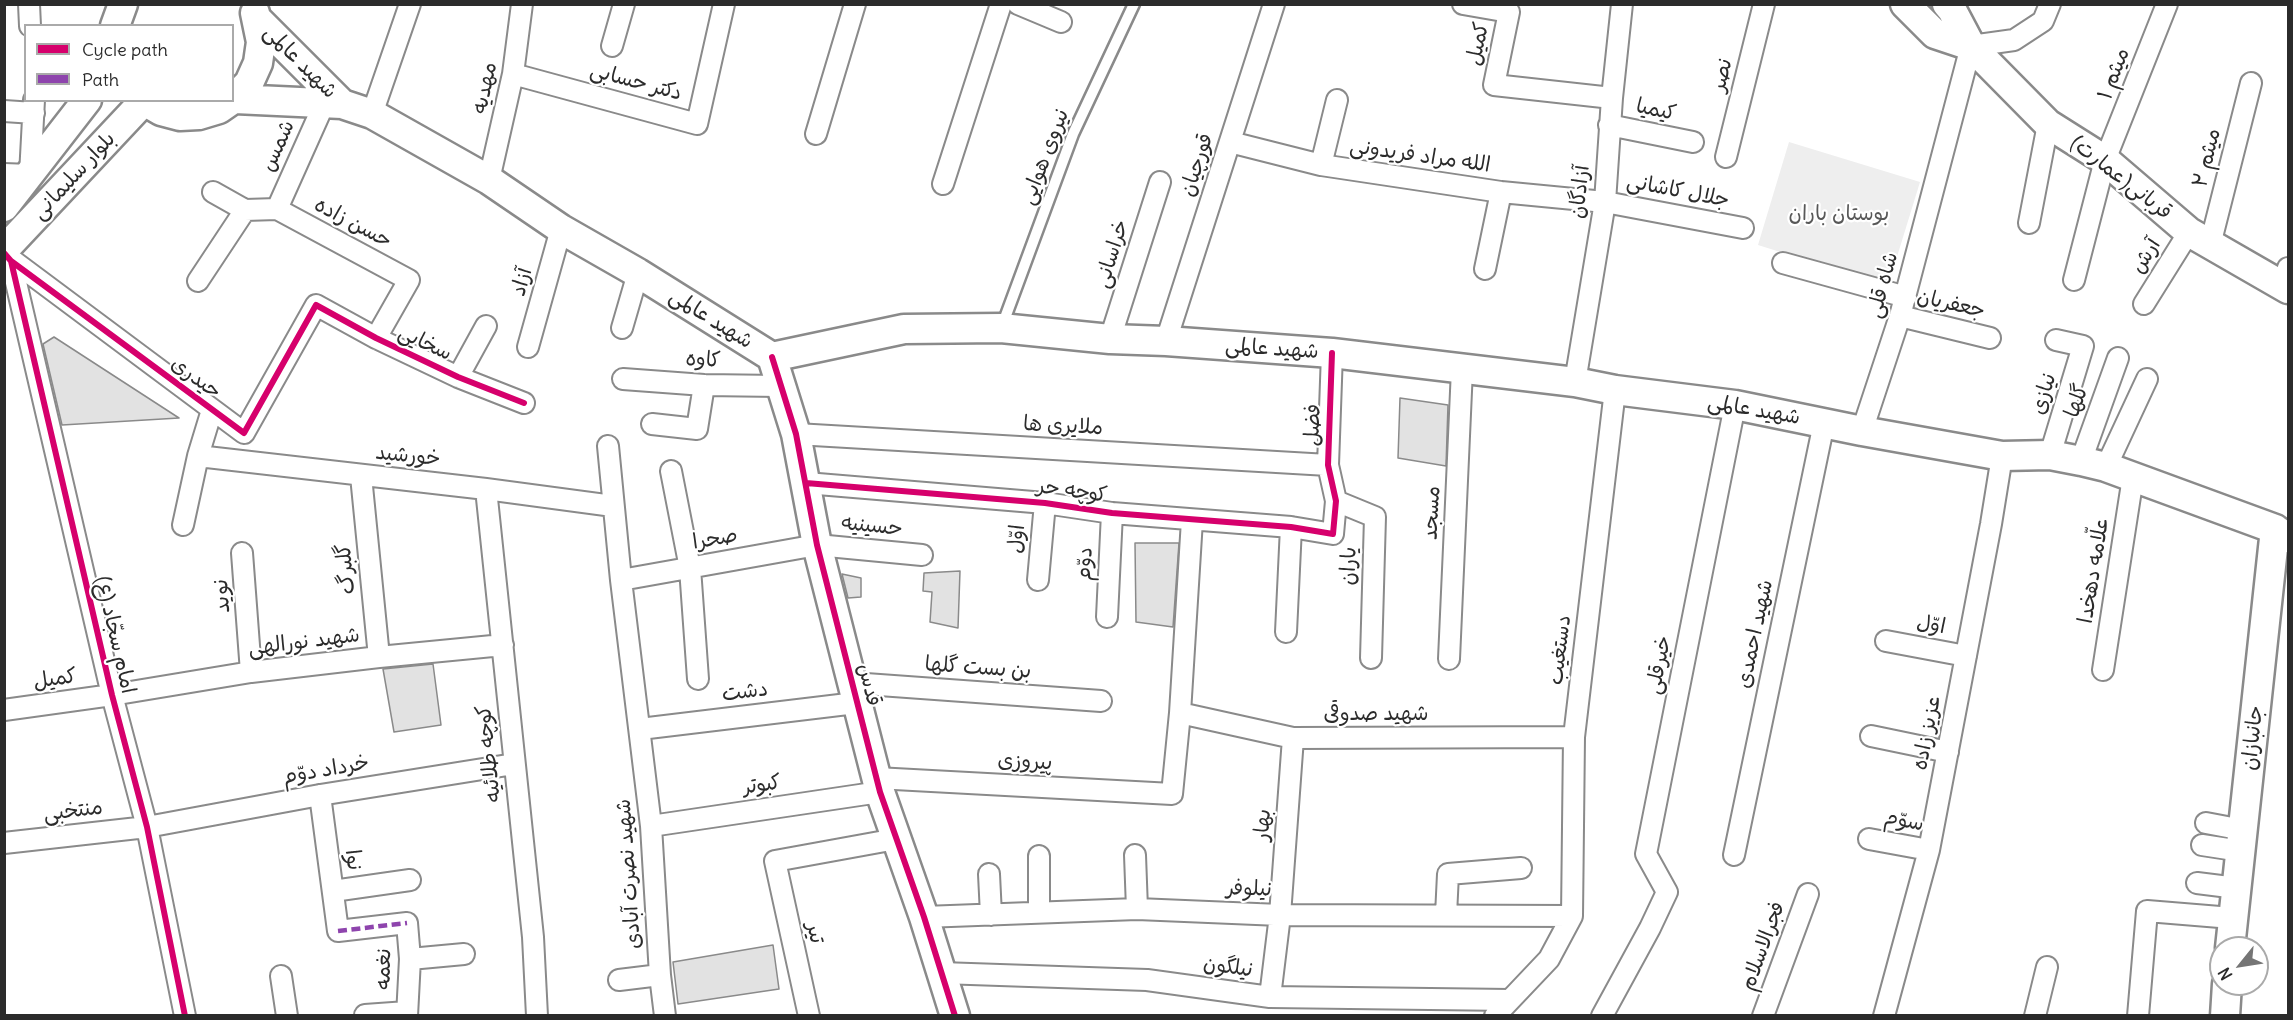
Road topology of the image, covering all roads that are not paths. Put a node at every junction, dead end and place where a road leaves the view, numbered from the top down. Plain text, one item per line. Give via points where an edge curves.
1 (30, 4) edge
2 (123, 4) edge
3 (410, 4) edge
4 (522, 4) edge
5 (624, 4) edge
6 (855, 4) edge
7 (1001, 4) edge
8 (1018, 4) edge
9 (1134, 4) edge
10 (1274, 4) edge
11 (1462, 4) edge
12 (1622, 4) edge
13 (1764, 4) edge
14 (1905, 4) edge
15 (1947, 4) edge
16 (2050, 4) edge
17 (2167, 4) edge
18 (719, 6) edge
19 (255, 10) edge
20 (1061, 22) dead end
21 (30, 24) edge
22 (116, 24) edge
23 (1971, 45) junction
24 (612, 46) dead end
25 (513, 74) junction
26 (2251, 83) dead end
27 (1612, 98) junction
28 (234, 99) edge
29 (234, 100) edge
30 (1337, 100) dead end
31 (85, 102) edge
32 (142, 102) edge
33 (145, 102) edge
34 (230, 102) edge
35 (333, 104) junction
36 (34, 107) edge
37 (4, 111) edge
38 (372, 114) junction
39 (2048, 124) junction
40 (1609, 125) junction
41 (816, 134) dead end
42 (1230, 142) junction
43 (1693, 142) dead end
44 (1726, 157) dead end
45 (2105, 160) junction
46 (1321, 165) junction
47 (17, 175) edge
48 (489, 180) junction
49 (1160, 182) dead end
50 (944, 184) dead end
51 (213, 192) dead end
52 (1501, 192) junction
53 (1605, 202) junction
54 (4, 207) edge
55 (277, 209) junction
56 (245, 210) junction
57 (2030, 223) dead end
58 (1743, 228) dead end
59 (561, 229) junction
60 (2199, 238) junction
61 (7, 255) edge
62 (1782, 263) dead end
63 (1485, 269) dead end
64 (638, 273) junction
65 (2074, 280) dead end
66 (198, 281) dead end
67 (2287, 281) edge
68 (1906, 297) junction
69 (2144, 304) dead end
70 (316, 305) joint
71 (1900, 316) junction
72 (486, 326) dead end
73 (622, 328) dead end
74 (1001, 328) junction
75 (376, 338) junction
76 (1990, 338) dead end
77 (1110, 339) junction
78 (2056, 340) dead end
79 (1166, 341) junction
80 (528, 347) dead end
81 (1332, 353) junction
82 (772, 357) junction
83 (2118, 358) dead end
84 (1462, 369) junction
85 (458, 377) junction
86 (623, 378) dead end
87 (2147, 379) dead end
88 (1575, 382) junction
89 (704, 385) junction
90 (780, 386) junction
91 (1615, 390) junction
92 (524, 403) dead end
93 (1735, 405) junction
94 (212, 410) junction
95 (1824, 423) junction
96 (652, 424) dead end
97 (1862, 431) junction
98 (796, 434) junction
99 (608, 446) dead end
100 (2050, 455) junction
101 (198, 456) junction
102 (2002, 456) junction
103 (2094, 464) junction
104 (1328, 465) junction
105 (671, 471) dead end
106 (361, 476) junction
107 (2133, 477) junction
108 (806, 483) junction
109 (486, 489) junction
110 (1335, 501) junction
111 (1044, 503) junction
112 (613, 506) junction
113 (1112, 513) junction
114 (1192, 520) junction
115 (183, 525) dead end
116 (1291, 526) junction
117 (1333, 534) joint
118 (2282, 534) edge
119 (817, 545) junction
120 (242, 553) dead end
121 (922, 555) dead end
122 (690, 568) junction
123 (621, 580) junction
124 (1038, 580) dead end
125 (1107, 617) dead end
126 (1286, 632) dead end
127 (1887, 641) dead end
128 (503, 645) junction
129 (1966, 656) junction
130 (379, 657) junction
131 (1371, 658) dead end
132 (1449, 659) dead end
133 (2103, 670) dead end
134 (251, 672) junction
135 (698, 679) dead end
136 (854, 693) junction
137 (112, 695) junction
138 (1101, 700) dead end
139 (4, 710) edge
140 (1180, 713) junction
141 (640, 729) junction
142 (1872, 736) dead end
143 (1574, 737) junction
144 (1293, 738) junction
145 (1948, 752) junction
146 (514, 764) junction
147 (878, 785) junction
148 (320, 795) junction
149 (2206, 824) dead end
150 (651, 826) junction
151 (147, 827) junction
152 (896, 839) junction
153 (1869, 839) dead end
154 (2242, 841) junction
155 (4, 843) edge
156 (2202, 845) dead end
157 (1929, 850) junction
158 (1135, 855) dead end
159 (1734, 855) dead end
160 (1039, 856) dead end
161 (1521, 868) dead end
162 (989, 874) dead end
163 (410, 880) dead end
164 (2197, 883) dead end
165 (2237, 888) junction
166 (333, 891) junction
167 (1808, 894) dead end
168 (1137, 909) junction
169 (1039, 912) junction
170 (991, 915) junction
171 (1280, 915) junction
172 (1446, 915) junction
173 (1572, 916) junction
174 (924, 917) junction
175 (2232, 918) junction
176 (407, 923) joint
177 (2231, 936) edge
178 (464, 954) dead end
179 (410, 959) junction
180 (2047, 968) dead end
181 (941, 973) junction
182 (660, 975) junction
183 (281, 976) dead end
184 (619, 980) dead end
185 (2226, 996) edge
186 (1270, 997) junction
187 (1510, 1000) junction
188 (407, 1014) edge
189 (365, 1015) edge
190 (185, 1016) edge
191 (287, 1016) edge
192 (537, 1016) edge
193 (665, 1016) edge
194 (809, 1016) edge
195 (955, 1016) edge
196 (1495, 1016) edge
197 (1602, 1016) edge
198 (1763, 1016) edge
199 (1884, 1016) edge
200 (2036, 1016) edge
201 (2138, 1016) edge
202 (2225, 1016) edge

1 - 21 street
2 - 22 main road
3 - 38 street
4 - 25 street, مهدیه
5 - 24 street
6 - 41 street
7 - 50 street
8 - 20 street
9 - 74 lane, نیروی هوایی via 1073,134
10 - 42 street, قورچیان
11 - 27 street, کمیل via 1509,12 1494,85
12 - 27 street, آزادگان
13 - 44 street, نصر
14 - 23 main road, (عمارت)قربانی via 1935,34
15 - 23 main road, (عمارت)قربانی
16 - 23 street via 2043,21 2014,40
17 - 45 street, میثم ۱
18 - 25 street, دکتر حسابی via 697,124
19 - 28 main road via 261,42 258,63 249,83
19 - 35 main road, شهید عالمی
23 - 39 main road, (عمارت)قربانی
23 - 68 street, شاه قلی
25 - 48 street, مهدیه
26 - 60 street, میثم ۲
27 - 40 street, آزادگان
29 - 35 main road, شهید عالمی
30 - 46 street
31 - 47 main road, بلوار سلیمانی
32 - 61 main road, بلوار سلیمانی
33 - 34 main road via 180,116 199,115
35 - 38 main road, شهید عالمی
35 - 55 street, شمس
36 - 37 street
36 - 47 street
38 - 48 main road, شهید عالمی
39 - 45 main road, (عمارت)قربانی
39 - 57 street
40 - 43 street, کیمیا
40 - 53 street, آزادگان
42 - 46 street, الله مراد فریدونی
42 - 79 street, قورچیان
45 - 60 main road, (عمارت)قربانی
45 - 65 street, میثم ۱
46 - 52 street, الله مراد فریدونی
47 - 54 main road, بلوار سلیمانی
48 - 59 main road, شهید عالمی
49 - 77 street, خراسانی
51 - 56 street
52 - 53 street, الله مراد فریدونی
52 - 63 street
53 - 58 street, جلال کاشانی
53 - 88 street, آزادگان
55 - 56 street
55 - 75 street, حسن زاده via 409,280
56 - 66 street
59 - 64 main road, شهید عالمی
59 - 80 street, آزاد
60 - 67 main road, (عمارت)قربانی
60 - 69 street, آرش
61 - 94 street, حیدری
61 - 137 street, امام سجّاد (ع)
62 - 68 street
64 - 73 street
64 - 82 main road, شهید عالمی
68 - 71 street, شاه قلی
70 - 75 street, سخایی
70 - 94 street, حیدری via 244,433
71 - 76 street, جعفریان
71 - 97 street, شاه قلی
72 - 85 street
74 - 77 main road, شهید عالمی
74 - 82 main road, شهید عالمی via 904,329
75 - 85 street, سخایی
77 - 79 main road, شهید عالمی
78 - 100 street, نیازی via 2083,346
79 - 81 main road, شهید عالمی
81 - 84 main road, شهید عالمی
81 - 104 street, فضل
82 - 90 main road, قدس
83 - 103 street, گلها
84 - 88 main road, شهید عالمی
84 - 132 street, مسجد
85 - 92 street, سخایی
86 - 89 street, کاوه
87 - 103 street
88 - 91 main road, شهید عالمی
89 - 90 street, کاوه
89 - 96 street via 697,429
90 - 98 main road, قدس
91 - 93 main road, شهید عالمی
91 - 143 street, دستغیب
93 - 95 main road, شهید عالمی
93 - 197 street, خیرقلی via 1646,854 1667,892
94 - 101 street
95 - 97 main road, شهید عالمی
95 - 159 street, شهید احمدی
97 - 102 main road, شهید عالمی
98 - 104 street, ملایری ها
98 - 108 main road, قدس
99 - 112 street, شهید نصرت آبادی
100 - 102 main road, شهید عالمی
100 - 103 main road, شهید عالمی
101 - 106 street, خورشید
101 - 115 street
102 - 129 street, عزیز زاده
103 - 107 main road, شهید عالمی
104 - 110 street, فضل
105 - 122 street
106 - 109 street, خورشید
106 - 130 street, گلبرگ
107 - 118 main road, شهید عالمی
107 - 133 street, علّامه دهخدا
108 - 111 street, کوچه حر
108 - 119 main road, قدس
109 - 112 street, خورشید
109 - 128 street, کوچه طلائیه
110 - 117 street, فضل
110 - 131 street, یاران via 1375,517
111 - 113 street, کوچه حر
111 - 124 street, اوّل
112 - 123 street, شهید نصرت آبادی
113 - 114 street, کوچه حر
113 - 125 street, دوّم
114 - 116 street, کوچه حر
114 - 140 street
116 - 117 street, کوچه حر
116 - 126 street
118 - 154 main road, جانبازان
119 - 121 street, حسینیه
119 - 122 street, صحرا
119 - 136 main road, قدس
120 - 134 street, نوید
122 - 123 street, صحرا
122 - 135 street
123 - 141 street, شهید نصرت آبادی
127 - 129 street, اوّل
128 - 130 street, شهید نورالهی
128 - 146 street, کوچه طلائیه
129 - 145 street, عزیز زاده
130 - 134 street, شهید نورالهی
134 - 137 street, شهید نورالهی
136 - 138 street, بن بست گلها
136 - 141 street, دشت
136 - 147 main road, قدس
137 - 139 street, کمیل
137 - 151 street, امام سجّاد (ع)
140 - 144 street, شهید صدوقی
140 - 147 street, پیروزی via 1172,794
141 - 150 street, شهید نصرت آبادی
142 - 145 street
143 - 144 street, شهید صدوقی
143 - 173 street, دستغیب
144 - 171 street, بهار
145 - 157 street, عزیز زاده
146 - 148 street, خرداد دوّم
146 - 192 street, کوچه طلائیه via 533,937
147 - 150 street, کبوتر
147 - 152 main road, قدس
148 - 151 street, خرداد دوّم
148 - 166 street, نوا
149 - 154 street
150 - 182 street, شهید نصرت آبادی
151 - 155 street, منتخبی
151 - 190 street, امام سجّاد (ع)
152 - 174 main road, قدس
152 - 194 street, تیر via 775,861
153 - 157 street, سوّم
154 - 156 street
154 - 165 main road, جانبازان
157 - 199 street, عزیز زاده
158 - 168 street
160 - 169 street
161 - 172 street via 1448,874
162 - 170 street
163 - 166 street
164 - 165 street
165 - 175 main road, جانبازان
166 - 176 street, نوا via 338,931
167 - 198 street, فجرالاسلام
168 - 169 street, نیلوفر
168 - 171 street, نیلوفر
169 - 170 street, نیلوفر
170 - 174 street, نیلوفر
171 - 172 street, نیلوفر
171 - 186 street, بهار
172 - 173 street, نیلوفر
173 - 187 street via 1550,959
174 - 181 main road, قدس
175 - 177 main road, جانبازان
175 - 201 street via 2147,911
176 - 179 street, نغمه
178 - 179 street
179 - 188 street, نغمه
180 - 200 street
181 - 186 street, نیلگون via 1147,980
181 - 195 main road, قدس
182 - 184 street
182 - 193 street, شهید نصرت آبادی
183 - 191 street
185 - 202 main road
186 - 187 street, نیلگون
187 - 196 street
188 - 189 street

